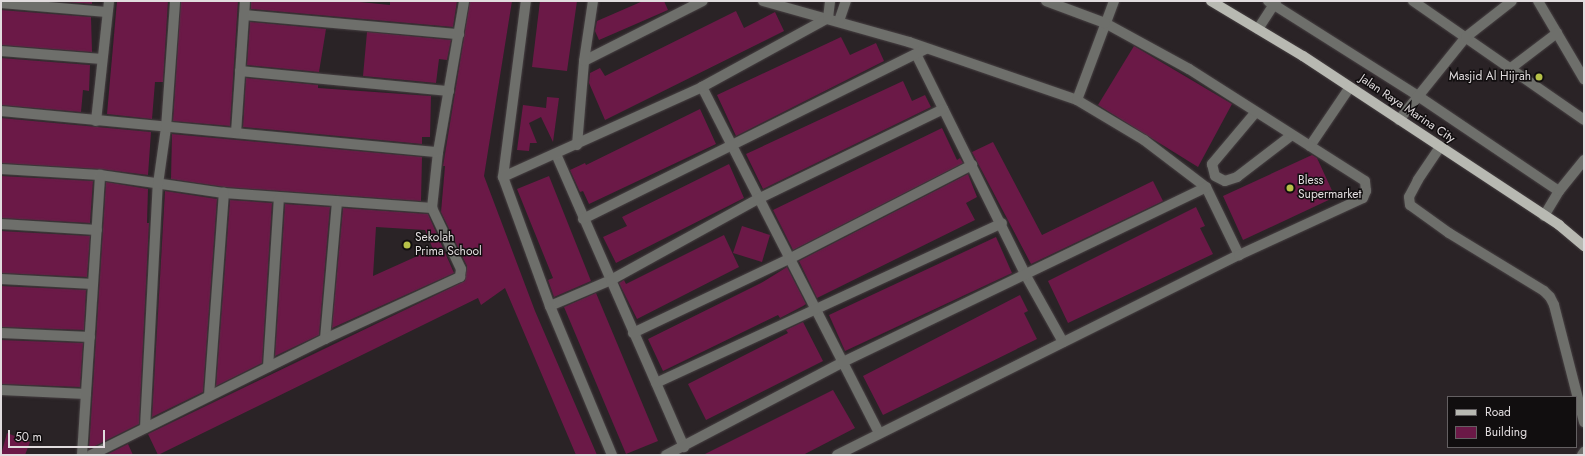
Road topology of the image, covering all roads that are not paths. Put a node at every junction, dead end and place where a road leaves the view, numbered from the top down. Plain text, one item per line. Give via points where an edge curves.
1 (109, 1) edge
2 (175, 1) edge
3 (245, 1) edge
4 (464, 1) edge
5 (526, 1) edge
6 (593, 1) edge
7 (703, 1) edge
8 (763, 1) edge
9 (830, 1) edge
10 (846, 1) edge
11 (1046, 1) edge
12 (1114, 1) edge
13 (1211, 1) edge
14 (1413, 1) edge
15 (1512, 1) edge
16 (1538, 1) edge
17 (1272, 2) edge
18 (1, 3) edge
19 (1426, 4) edge
20 (108, 12) junction
21 (244, 15) junction
22 (828, 18) junction
23 (839, 21) junction
24 (1105, 24) junction
25 (1258, 29) junction
26 (1557, 33) junction
27 (459, 34) junction
28 (1466, 37) junction
29 (926, 49) junction
30 (1, 52) edge
31 (917, 56) junction
32 (102, 59) junction
33 (584, 62) junction
34 (1511, 68) junction
35 (240, 71) junction
36 (1584, 79) edge
37 (702, 87) junction
38 (1350, 87) junction
39 (450, 91) junction
40 (1418, 96) junction
41 (1077, 100) junction
42 (943, 109) junction
43 (1, 111) edge
44 (1255, 113) junction
45 (1399, 120) junction
46 (1584, 120) edge
47 (96, 121) junction
48 (166, 128) junction
49 (236, 134) junction
50 (1292, 135) junction
51 (577, 145) junction
52 (1310, 146) junction
53 (732, 147) junction
54 (1440, 147) junction
55 (438, 152) junction
56 (556, 154) junction
57 (1584, 160) edge
58 (972, 165) junction
59 (1, 169) edge
60 (100, 175) junction
61 (503, 177) junction
62 (158, 184) junction
63 (1206, 187) junction
64 (1559, 191) junction
65 (224, 193) junction
66 (279, 198) junction
67 (758, 199) junction
68 (337, 202) junction
69 (432, 208) junction
70 (1544, 216) junction
71 (583, 219) junction
72 (1002, 223) junction
73 (1, 224) edge
74 (97, 230) junction
75 (1584, 246) edge
76 (1239, 255) junction
77 (789, 259) junction
78 (1025, 274) junction
79 (1, 279) edge
80 (611, 280) junction
81 (93, 284) junction
82 (550, 306) junction
83 (815, 309) junction
84 (1, 333) edge
85 (633, 333) junction
86 (90, 337) junction
87 (325, 338) junction
88 (1063, 342) junction
89 (843, 362) junction
90 (268, 367) junction
91 (656, 383) junction
92 (1, 390) edge
93 (86, 394) junction
94 (209, 396) junction
95 (1584, 422) edge
96 (145, 428) junction
97 (879, 433) junction
98 (684, 447) junction
99 (1584, 452) edge
100 (82, 455) edge
101 (91, 455) edge
102 (612, 455) edge
103 (666, 455) edge
104 (837, 455) edge
105 (1582, 455) edge

1 - 20 street
2 - 48 street
3 - 21 street
4 - 27 street
5 - 61 street
6 - 33 street
7 - 33 street
8 - 22 street
9 - 22 street
10 - 23 street
11 - 24 street
12 - 24 street
13 - 25 main road, Jalan Raya Marina City
14 - 19 street
15 - 28 street
16 - 26 street
17 - 25 street
17 - 40 street
18 - 20 street
19 - 28 street
20 - 32 street
21 - 27 street
21 - 35 street
22 - 23 street
22 - 37 street
23 - 29 street
24 - 41 street
24 - 44 street via 1189,69
25 - 38 main road, Jalan Raya Marina City
26 - 34 street
26 - 36 street
27 - 39 street
28 - 34 street
28 - 40 street
29 - 31 street
29 - 41 street
30 - 32 street
31 - 42 street
31 - 53 street
32 - 47 street
33 - 51 street
34 - 46 street
35 - 39 street
35 - 49 street
37 - 51 street
37 - 53 street
38 - 45 main road, Jalan Raya Marina City
38 - 52 street
39 - 55 street
40 - 45 street
40 - 64 street
41 - 63 street via 1144,140
42 - 58 street
42 - 67 street
43 - 47 street
44 - 50 street
44 - 50 street via 1212,164 1215,176 1225,181 1236,177
45 - 54 main road, Jalan Raya Marina City
47 - 48 street
48 - 49 street
48 - 62 street
49 - 55 street
50 - 52 street
51 - 56 street
52 - 76 street via 1365,181 1366,191 1363,198
53 - 67 street
53 - 71 street
54 - 70 main road, Jalan Raya Marina City
54 - 95 street via 1409,197 1410,205 1550,297
55 - 69 street
56 - 61 street
56 - 71 street
57 - 64 street
58 - 72 street
58 - 77 street
59 - 60 street
60 - 62 street
60 - 74 street
61 - 82 street
62 - 65 street
62 - 96 street
63 - 76 street
63 - 78 street
64 - 70 street
65 - 66 street
65 - 94 street
66 - 68 street
66 - 90 street
67 - 77 street
67 - 80 street
68 - 69 street
68 - 87 street
69 - 87 street via 461,274 457,279
70 - 75 main road, Jalan Raya Marina City
71 - 80 street
72 - 78 street
72 - 83 street
73 - 74 street
74 - 81 street
76 - 88 street
77 - 83 street
77 - 85 street
78 - 88 street
78 - 89 street
79 - 81 street
80 - 82 street
80 - 85 street
81 - 86 street
82 - 102 street
83 - 89 street
83 - 91 street
84 - 86 street
85 - 91 street
86 - 93 street
87 - 90 street
88 - 97 street
89 - 97 street
89 - 98 street
90 - 94 street
91 - 98 street
92 - 93 street
93 - 100 street
94 - 96 street
96 - 101 street
97 - 104 street
98 - 103 street
99 - 105 street

